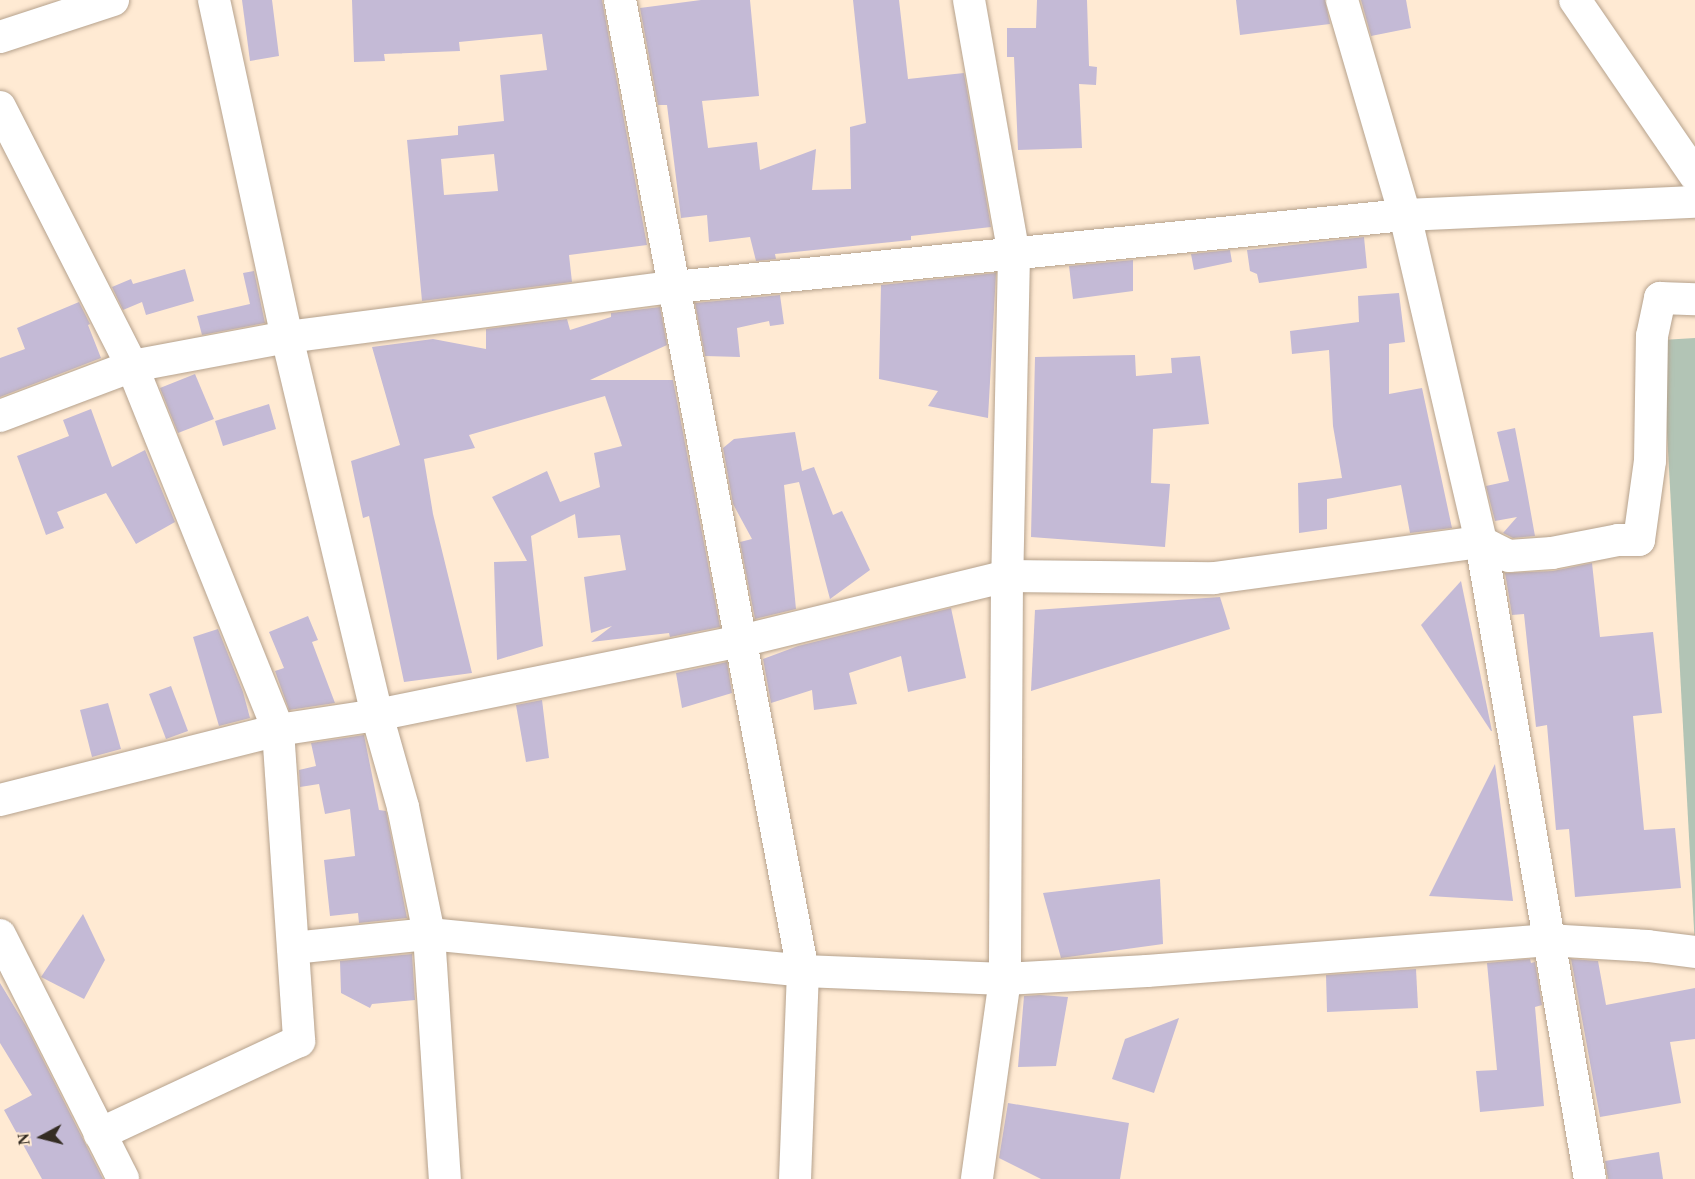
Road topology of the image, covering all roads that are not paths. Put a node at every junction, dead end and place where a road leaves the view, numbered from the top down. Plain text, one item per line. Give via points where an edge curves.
1 (113, 0) edge
2 (214, 0) edge
3 (620, 0) edge
4 (969, 0) edge
5 (1342, 0) edge
6 (1575, 0) edge
7 (0, 37) edge
8 (0, 107) edge
9 (1695, 175) edge
10 (1695, 202) edge
11 (1405, 215) junction
12 (1014, 255) junction
13 (674, 287) junction
14 (1695, 298) edge
15 (287, 337) junction
16 (132, 366) junction
17 (0, 416) edge
18 (1481, 542) junction
19 (1006, 576) junction
20 (741, 641) junction
21 (377, 715) junction
22 (278, 730) junction
23 (0, 800) edge
24 (429, 934) junction
25 (0, 935) edge
26 (1547, 940) junction
27 (293, 948) junction
28 (1695, 952) edge
29 (803, 971) junction
30 (1005, 979) junction
31 (100, 1134) junction
32 (123, 1179) edge
33 (445, 1179) edge
34 (795, 1179) edge
35 (977, 1179) edge
36 (1590, 1179) edge

1 - 7 street
2 - 15 street
3 - 13 street
4 - 12 street
5 - 11 street
6 - 9 street
8 - 16 street
10 - 11 street
11 - 12 street
11 - 18 street
12 - 13 street
12 - 19 street
13 - 15 street
13 - 20 street
14 - 18 street via 1660,298 1652,336 1650,461 1639,540 1509,556
15 - 16 street
15 - 21 street
16 - 17 street
16 - 22 street
18 - 19 street via 1215,578
18 - 26 street
19 - 20 street
19 - 30 street
20 - 21 street
20 - 29 street
21 - 22 street
21 - 24 street via 403,807
22 - 23 street
22 - 27 street
24 - 27 street
24 - 29 street
24 - 33 street
25 - 31 street
26 - 28 street
26 - 30 street
26 - 36 street
27 - 31 street via 299,1041
29 - 30 street
29 - 34 street
30 - 35 street
31 - 32 street

